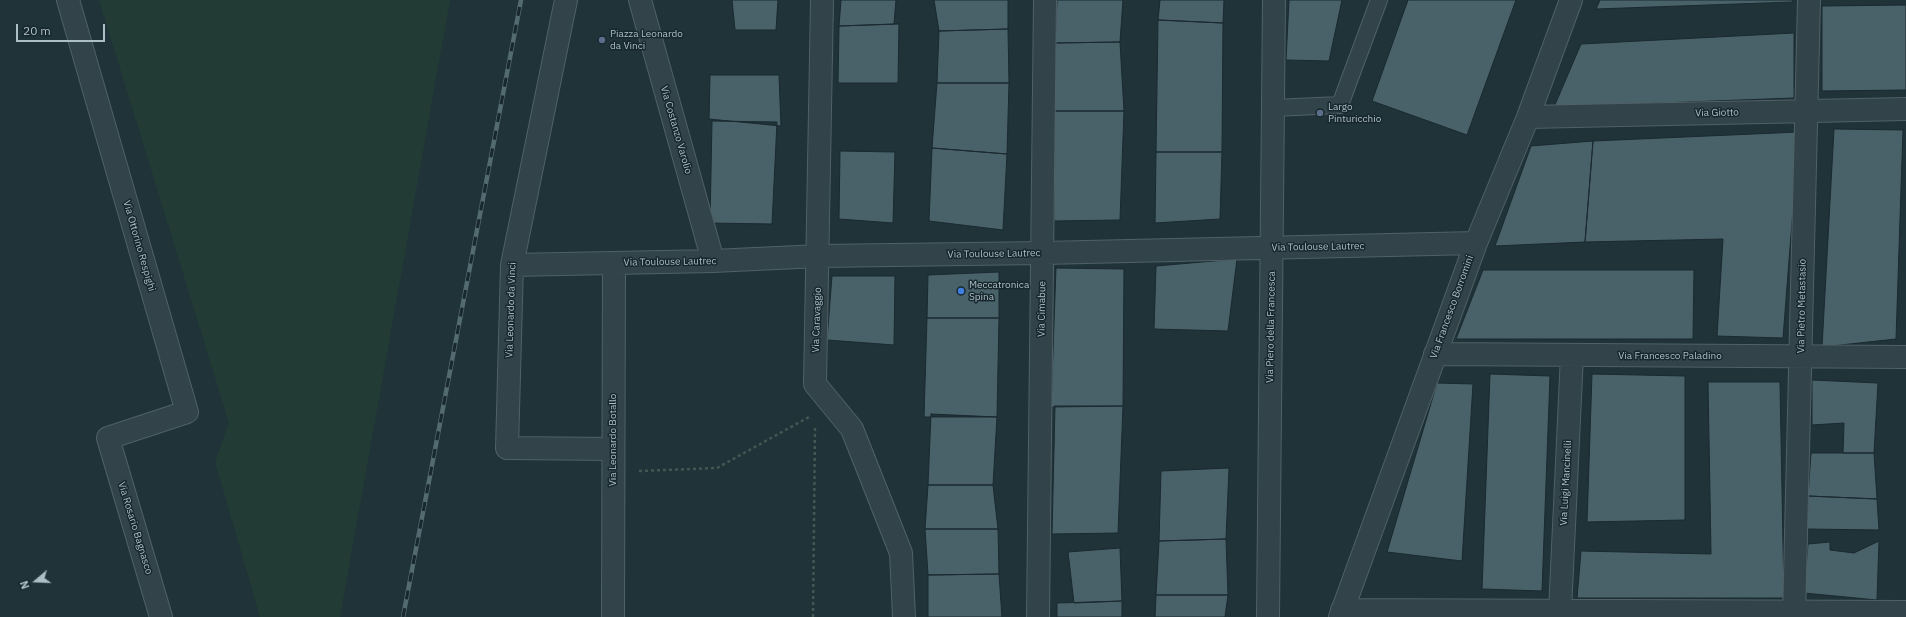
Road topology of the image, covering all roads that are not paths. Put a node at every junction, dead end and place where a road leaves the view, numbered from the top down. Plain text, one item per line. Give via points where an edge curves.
1 (68, 0) edge
2 (566, 0) edge
3 (640, 0) edge
4 (822, 0) edge
5 (1045, 0) edge
6 (1274, 0) edge
7 (1379, 0) edge
8 (1571, 0) edge
9 (1809, 0) edge
10 (1273, 108) junction
11 (1906, 109) edge
12 (1806, 111) junction
13 (1528, 117) junction
14 (1476, 243) junction
15 (1272, 248) junction
16 (1043, 253) junction
17 (819, 256) junction
18 (713, 261) junction
19 (614, 263) junction
20 (512, 265) junction
21 (1435, 354) junction
22 (1572, 355) junction
23 (1801, 356) junction
24 (1906, 357) edge
25 (108, 438) joint
26 (613, 449) junction
27 (1560, 611) junction
28 (1906, 612) edge
29 (1341, 614) edge
30 (1795, 614) edge
31 (161, 617) edge
32 (613, 617) edge
33 (904, 617) edge
34 (1038, 617) edge
35 (1268, 617) edge

1 - 25 street, Via Ottorino Respighi via 187,412
2 - 20 street, Via Leonardo da Vinci
3 - 18 street, Via Costanzo Varolio
4 - 17 street, Via Caravaggio
5 - 16 street, Via Cimabue
6 - 10 street, Via Piero della Francesca
7 - 10 lane via 1340,105
8 - 13 street, Via Francesco Borromini
9 - 12 street, Via Pietro Metastasio
10 - 15 street, Via Piero della Francesca
11 - 12 street, Via Giotto
12 - 13 street, Via Giotto
12 - 23 street, Via Pietro Metastasio
13 - 14 street, Via Francesco Borromini
14 - 15 street, Via Toulouse Lautrec
14 - 21 street, Via Francesco Borromini
15 - 16 street, Via Toulouse Lautrec
15 - 35 street, Via Piero della Francesca
16 - 17 street, Via Toulouse Lautrec
16 - 34 street, Via Cimabue
17 - 18 street, Via Toulouse Lautrec
17 - 33 street, Via Caravaggio via 815,384 852,429 901,553
18 - 19 street, Via Toulouse Lautrec
19 - 20 street, Via Toulouse Lautrec
19 - 26 street, Via Leonardo Botallo
20 - 26 street, Via Leonardo da Vinci via 507,448
21 - 22 street, Via Francesco Paladino
21 - 29 street, Via Francesco Borromini
22 - 23 street, Via Francesco Paladino
22 - 27 street, Via Luigi Mancinelli
23 - 24 street, Via Francesco Paladino
23 - 30 street, Via Pietro Metastasio
25 - 31 street, Via Rosario Bagnasco
26 - 32 street, Via Leonardo Botallo
27 - 29 street
27 - 30 street
28 - 30 street

